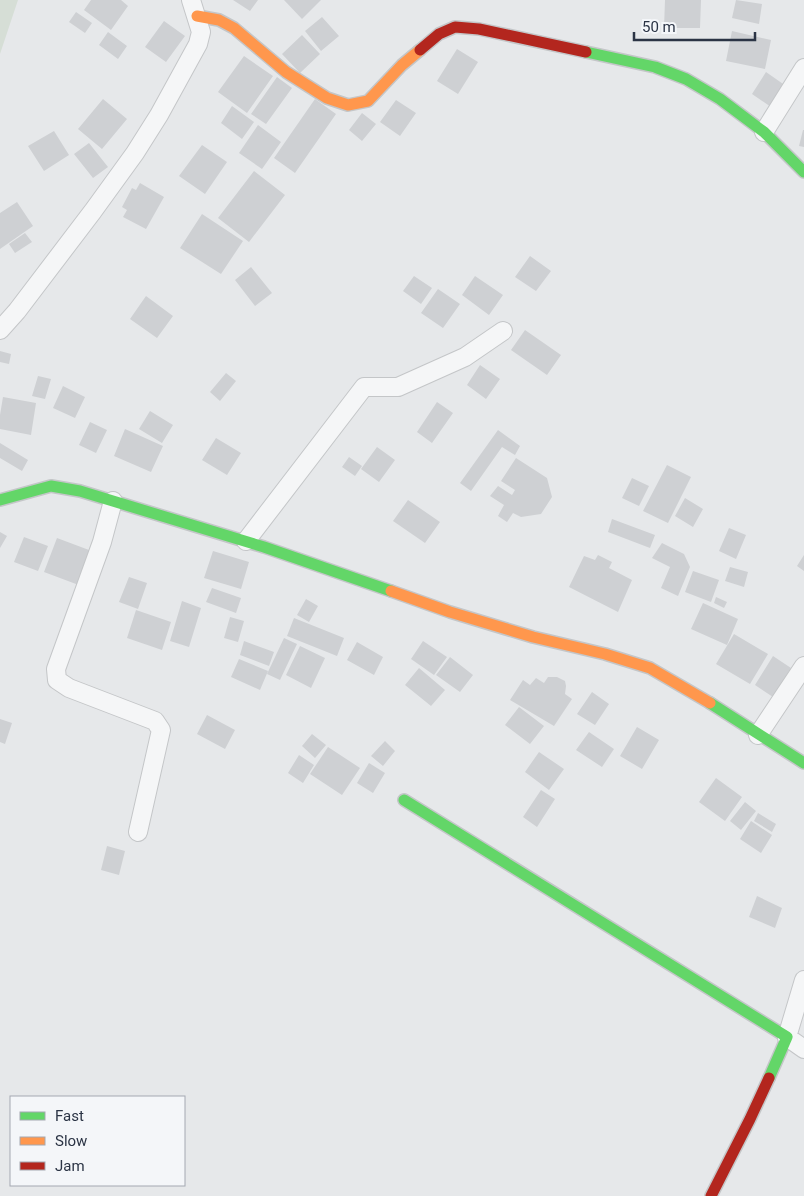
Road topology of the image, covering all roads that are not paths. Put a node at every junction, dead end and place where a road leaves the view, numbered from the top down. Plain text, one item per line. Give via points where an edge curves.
1 (194, 8) edge
2 (804, 68) edge
3 (764, 132) junction
4 (804, 172) edge
5 (0, 330) edge
6 (502, 331) dead end
7 (0, 500) edge
8 (112, 500) junction
9 (246, 541) junction
10 (804, 666) edge
11 (758, 735) junction
12 (804, 763) edge
13 (404, 800) dead end
14 (138, 832) dead end
15 (804, 980) edge
16 (787, 1037) junction
17 (804, 1049) edge
18 (711, 1196) edge

1 - 3 street via 234,28 286,72 327,98 348,105 368,101 402,65 439,34 455,27 478,29 655,67 686,79 720,98
1 - 5 street via 201,32 198,44 159,115 120,176
2 - 3 street
3 - 4 street
6 - 9 street via 465,358 398,387 364,387
7 - 8 street via 52,486
8 - 9 street
8 - 14 street via 97,559 56,668 57,680 69,688 155,721 161,730
9 - 11 street via 450,612 650,668
10 - 11 street
11 - 12 street
13 - 16 street
15 - 16 street
16 - 17 street
16 - 18 street

